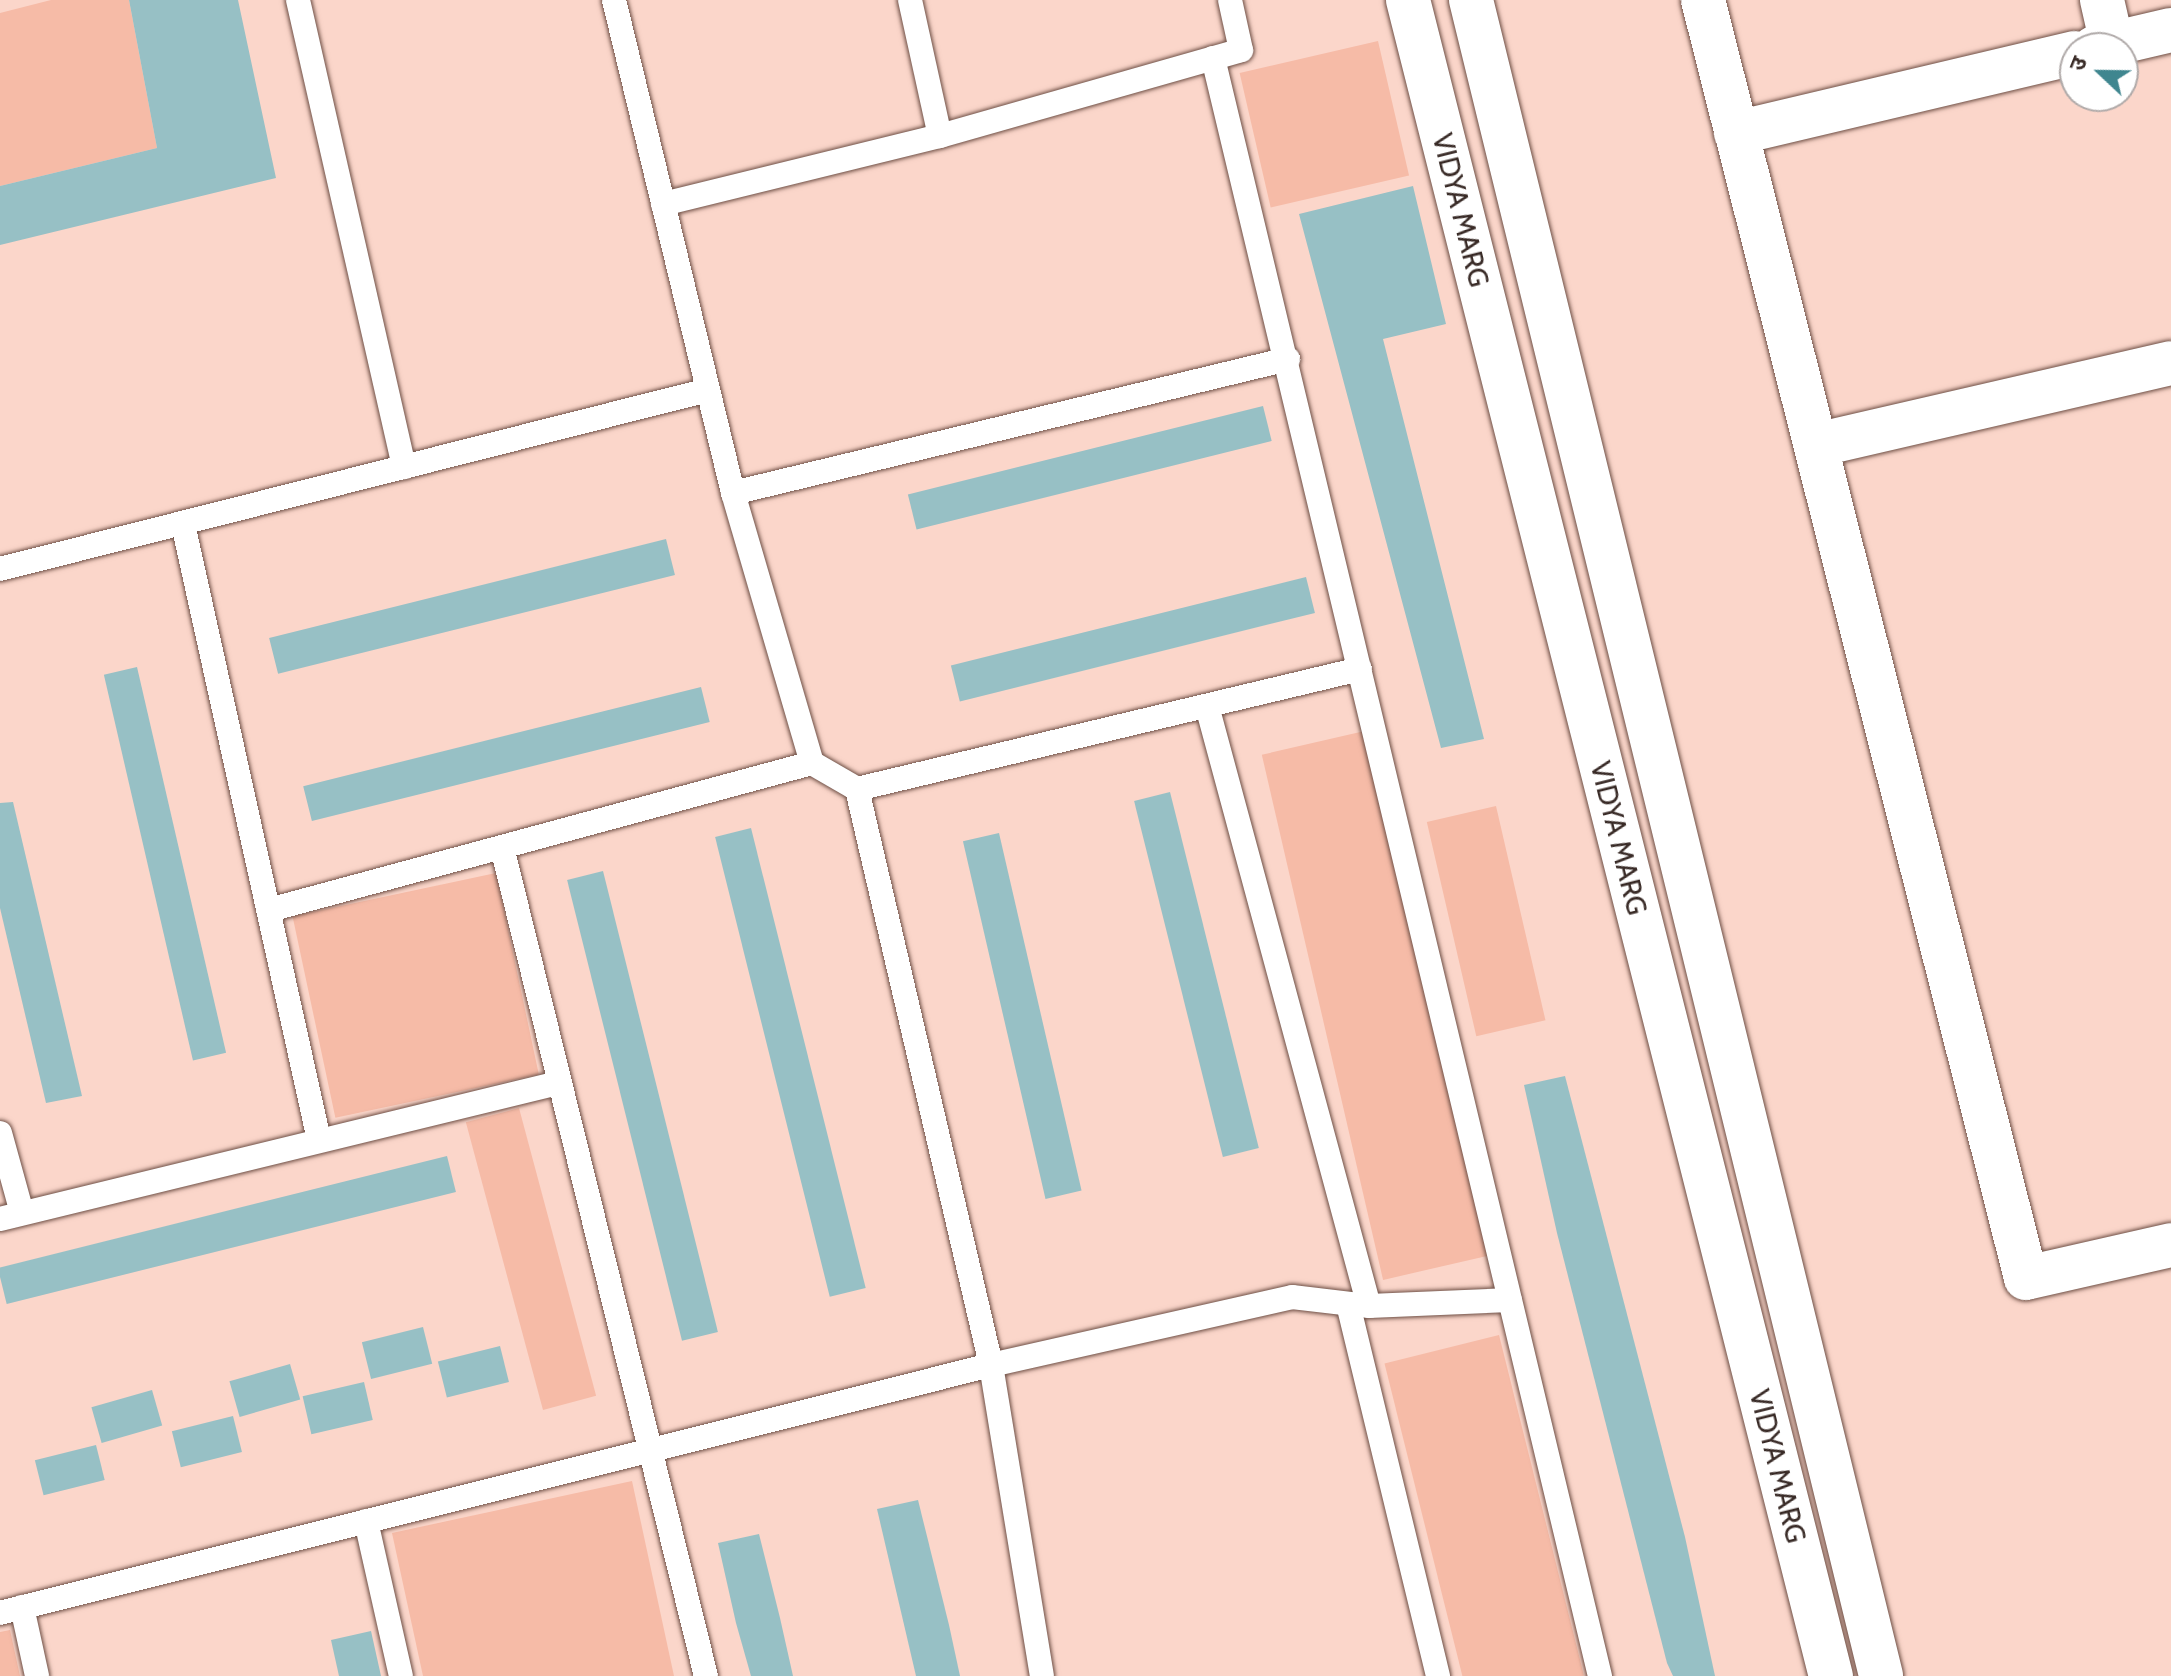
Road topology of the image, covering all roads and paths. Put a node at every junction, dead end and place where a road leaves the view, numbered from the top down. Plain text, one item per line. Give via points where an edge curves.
1 (298, 0) edge
2 (614, 0) edge
3 (910, 0) edge
4 (1230, 0) edge
5 (1408, 0) edge
6 (1471, 0) edge
7 (1703, 0) edge
8 (2102, 0) edge
9 (2171, 30) edge
10 (2097, 32) edge
11 (2139, 37) edge
12 (2059, 56) edge
13 (1213, 58) junction
14 (1736, 133) junction
15 (940, 136) junction
16 (663, 204) junction
17 (1288, 359) junction
18 (2171, 365) edge
19 (708, 390) junction
20 (1816, 445) junction
21 (404, 467) junction
22 (733, 493) junction
23 (183, 524) junction
24 (0, 569) edge
25 (1360, 669) junction
26 (1207, 706) junction
27 (812, 763) junction
28 (857, 789) junction
29 (503, 851) junction
30 (269, 910) junction
31 (558, 1083) junction
32 (0, 1133) edge
33 (319, 1140) junction
34 (11, 1216) edge
35 (2171, 1245) edge
36 (1510, 1300) junction
37 (1358, 1305) junction
38 (991, 1365) junction
39 (646, 1453) junction
40 (366, 1521) junction
41 (11, 1610) edge
42 (37, 1676) edge
43 (401, 1676) edge
44 (706, 1676) edge
45 (1042, 1676) edge
46 (1438, 1676) edge
47 (1600, 1676) edge
48 (1831, 1676) edge
49 (1881, 1676) edge

1 - 21 lane
2 - 16 lane
3 - 15 lane
4 - 13 lane via 1241,50
5 - 48 main road, VIDYA MARG
6 - 49 main road, VIDYA MARG
7 - 14 main road
8 - 10 main road
9 - 11 main road
12 - 14 main road
13 - 15 lane
13 - 17 lane
14 - 20 main road
15 - 16 lane
16 - 19 lane
17 - 22 lane
17 - 25 lane
18 - 20 main road
19 - 21 lane
19 - 22 lane
20 - 35 main road via 2026,1278
21 - 23 lane
22 - 27 lane
23 - 24 lane
23 - 30 lane
25 - 26 lane
25 - 36 lane
26 - 28 lane
26 - 37 lane
27 - 28 lane
27 - 29 lane
28 - 38 lane
29 - 30 lane
29 - 31 lane
30 - 33 lane
31 - 33 lane
31 - 39 lane
32 - 34 lane
33 - 34 lane
36 - 37 lane
36 - 47 lane
37 - 38 lane via 1292,1297
37 - 46 lane
38 - 39 lane
38 - 45 lane
39 - 40 lane
39 - 44 lane
40 - 41 lane
40 - 43 lane
41 - 42 lane

